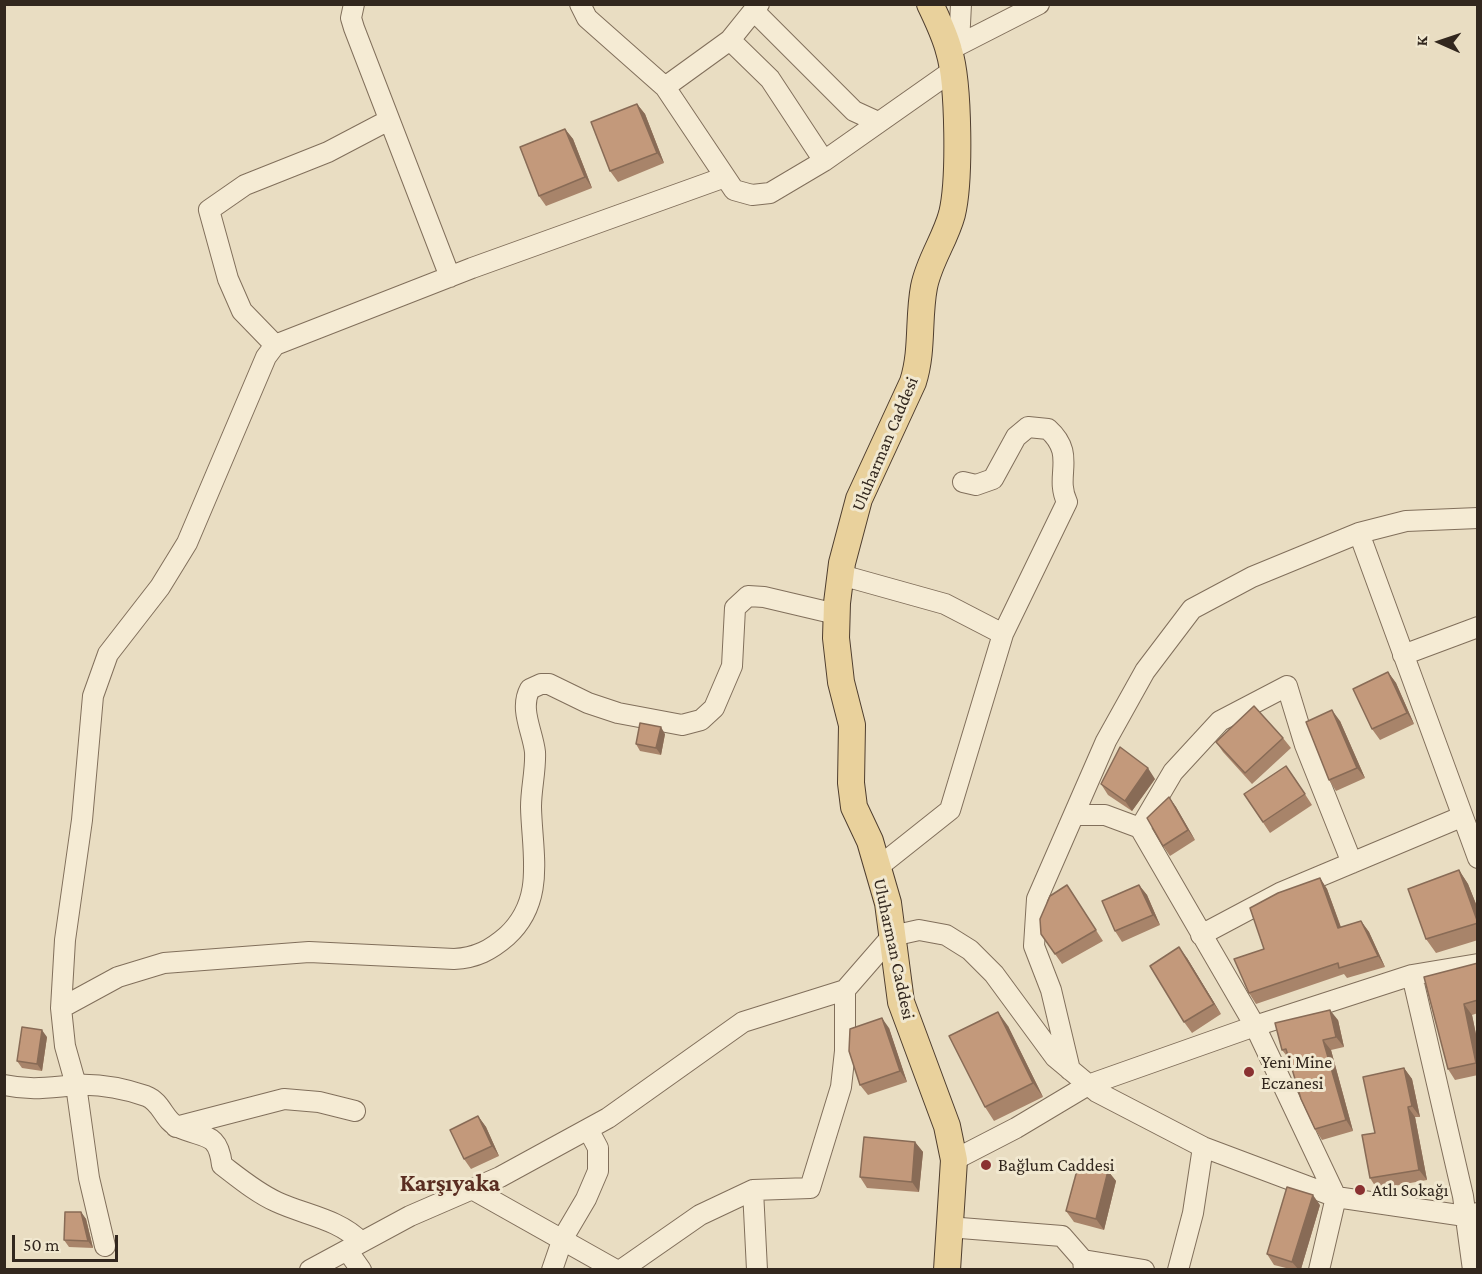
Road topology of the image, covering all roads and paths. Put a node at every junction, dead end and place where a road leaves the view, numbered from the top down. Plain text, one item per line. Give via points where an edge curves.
1 (354, 4) edge
2 (580, 4) edge
3 (930, 4) edge
4 (961, 4) edge
5 (1039, 4) edge
6 (757, 8) edge
7 (730, 40) junction
8 (954, 55) junction
9 (665, 87) junction
10 (389, 120) junction
11 (878, 122) junction
12 (824, 161) junction
13 (725, 177) junction
14 (450, 277) junction
15 (276, 345) junction
16 (963, 482) dead end
17 (1478, 518) edge
18 (1359, 533) junction
19 (841, 575) junction
20 (836, 614) junction
21 (1478, 627) edge
22 (1003, 634) junction
23 (1403, 655) junction
24 (1074, 815) junction
25 (1461, 817) junction
26 (1140, 828) junction
27 (1478, 858) edge
28 (1352, 863) junction
29 (877, 868) junction
30 (1202, 935) junction
31 (892, 936) junction
32 (1478, 964) edge
33 (1412, 975) junction
34 (844, 990) junction
35 (60, 1008) junction
36 (1255, 1026) junction
37 (1070, 1070) junction
38 (4, 1085) edge
39 (76, 1085) junction
40 (1088, 1085) junction
41 (355, 1111) dead end
42 (176, 1127) junction
43 (588, 1129) junction
44 (1203, 1147) junction
45 (954, 1160) junction
46 (472, 1189) junction
47 (753, 1190) junction
48 (1336, 1197) junction
49 (1471, 1214) edge
50 (948, 1227) junction
51 (562, 1238) junction
52 (105, 1246) dead end
53 (354, 1246) junction
54 (1083, 1265) edge
55 (310, 1269) edge
56 (362, 1269) edge
57 (552, 1269) edge
58 (616, 1269) edge
59 (621, 1269) edge
60 (758, 1269) edge
61 (947, 1269) edge
62 (1144, 1269) edge
63 (1178, 1269) edge
64 (1319, 1269) edge
65 (1473, 1269) edge

1 - 10 street via 354,28
2 - 9 street via 587,18
3 - 8 main road, Uluharman Caddesi
4 - 8 street
5 - 8 street
6 - 7 street
6 - 11 street via 854,111
7 - 9 street
7 - 12 street via 770,80
8 - 11 street
8 - 19 main road, Uluharman Caddesi via 957,160 953,209 924,286 914,382 863,486
9 - 13 street
10 - 14 street
10 - 15 street via 328,152 245,185 209,210 228,279 242,312
11 - 12 street
12 - 13 street via 762,195 734,190
13 - 14 street
14 - 15 street
15 - 35 street via 264,361 187,543 160,587 114,645 99,674 93,696
16 - 22 street via 976,486 993,479 1023,430 1041,427 1053,433 1063,450 1067,502
17 - 18 street via 1406,521
18 - 23 street
18 - 24 street via 1252,577 1192,609 1145,671 1106,741
19 - 20 main road, Uluharman Caddesi
19 - 22 street via 945,604
20 - 29 main road, Uluharman Caddesi via 841,682 852,725 852,796
20 - 35 street via 753,595 742,598 733,614 732,666 723,692 710,714 692,724 602,709 549,684 530,690 526,704 535,755 531,807 535,883 522,919 489,950 454,959 309,952 164,963 118,977
21 - 23 street
22 - 29 street via 950,810
23 - 25 street
24 - 26 street via 1105,815
24 - 37 street via 1037,899 1034,946 1051,990
25 - 27 street
25 - 28 street
26 - 28 street via 1173,772 1220,721 1287,686 1305,745
26 - 30 street
28 - 30 street via 1280,893
29 - 31 main road, Uluharman Caddesi via 888,903
30 - 36 street
31 - 34 street
31 - 37 street via 928,931 946,935 970,950 994,974 1055,1058
31 - 45 main road, Uluharman Caddesi via 901,1002 947,1126
32 - 33 street
33 - 36 street
33 - 49 street
34 - 43 street via 743,1022
34 - 47 street via 841,1087 810,1188
35 - 39 street
36 - 40 street
36 - 48 street
37 - 40 street
38 - 39 street via 35,1090
39 - 42 street via 148,1097
39 - 52 street via 89,1178
40 - 44 street
40 - 45 street
41 - 42 street via 284,1099
42 - 53 street via 213,1140 222,1165 275,1201 341,1226
43 - 46 street
43 - 51 street via 598,1148 598,1171
44 - 48 street
44 - 63 street via 1193,1212
45 - 50 main road, Uluharman Caddesi
46 - 51 street
46 - 53 street
47 - 59 street via 700,1215
47 - 60 street
48 - 49 street
48 - 64 street
49 - 65 street
50 - 54 street via 1062,1236
50 - 61 main road, Uluharman Caddesi
51 - 57 street
51 - 58 street
53 - 55 street
53 - 56 street
54 - 62 street

